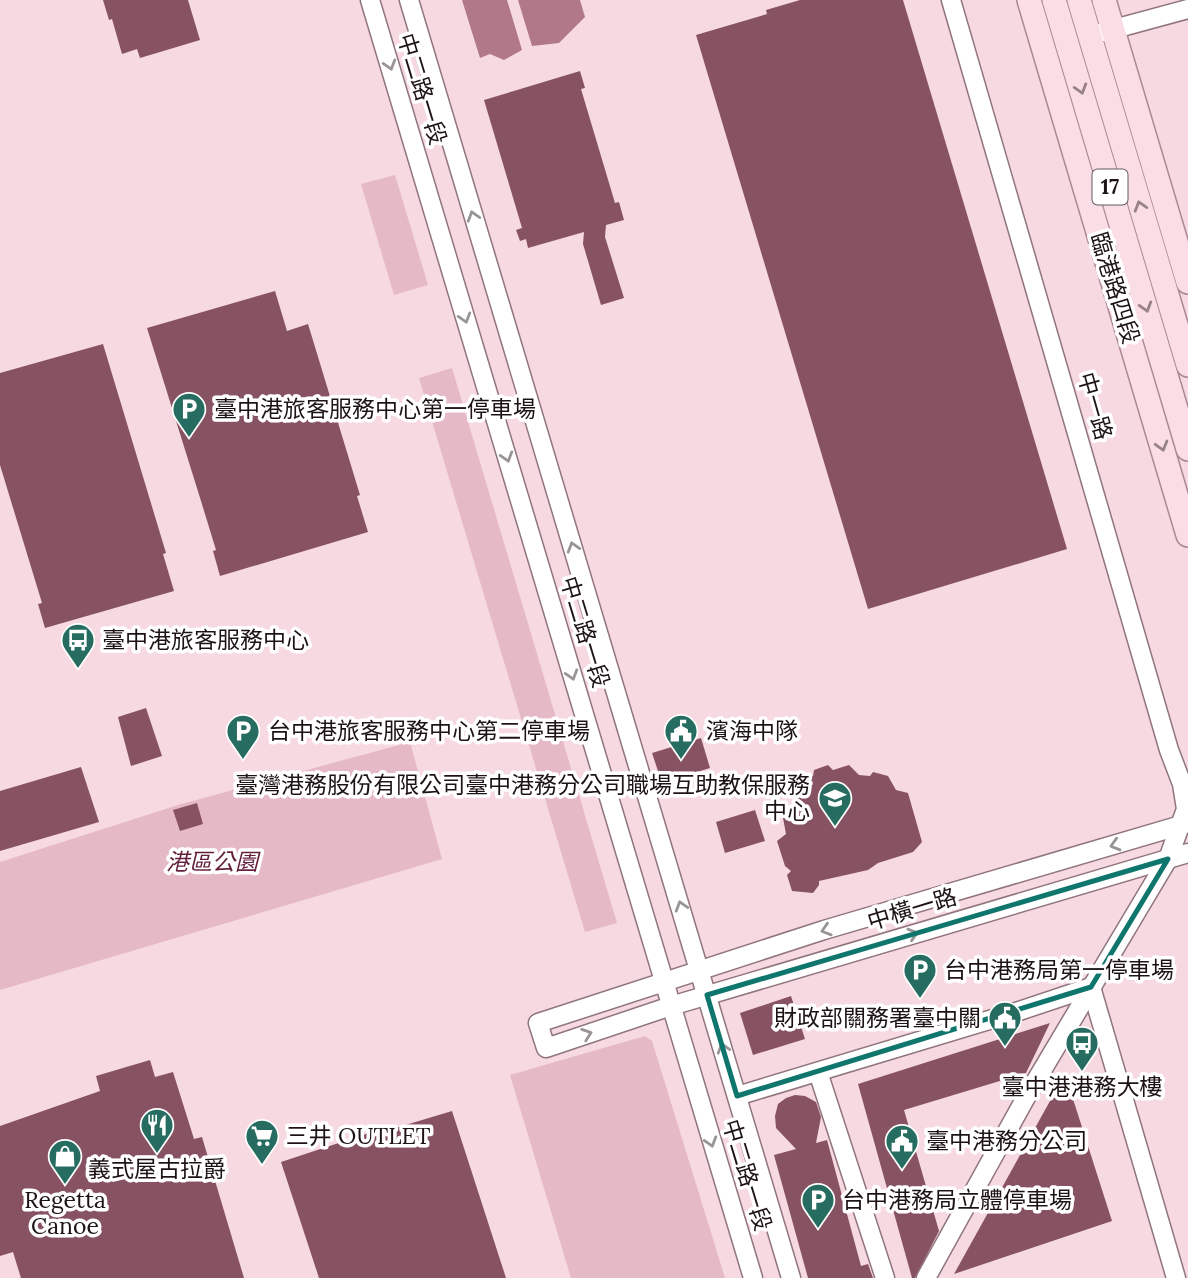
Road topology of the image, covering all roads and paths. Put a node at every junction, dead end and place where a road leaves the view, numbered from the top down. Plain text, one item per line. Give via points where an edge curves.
1 (370, 0) edge
2 (409, 0) edge
3 (951, 0) edge
4 (1029, 0) edge
5 (1054, 0) edge
6 (1079, 0) edge
7 (1104, 0) edge
8 (1188, 9) edge
9 (1112, 29) junction
10 (1090, 36) junction
11 (1067, 42) junction
12 (1044, 48) junction
13 (1188, 282) edge
14 (1188, 365) edge
15 (1188, 449) edge
16 (1188, 535) edge
17 (1184, 825) edge
18 (1188, 853) edge
19 (1168, 859) junction
20 (700, 971) junction
21 (664, 982) junction
22 (1091, 987) junction
23 (707, 995) junction
24 (671, 1006) junction
25 (818, 1072) junction
26 (737, 1096) junction
27 (753, 1278) edge
28 (791, 1278) edge
29 (885, 1278) edge
30 (926, 1278) edge
31 (1175, 1278) edge

1 -> 21 street, 中二路一段
20 -> 2 street, 中二路一段
3 - 17 street, 中一路 via 1182,784
4 - 12 main road, 臨港路四段 / 17
5 - 11 main road, 臨港路四段 / 17
6 - 10 main road, 臨港路四段 / 17
7 - 9 main road, 17
8 - 9 street
9 - 10 street
9 - 13 main road, 17
10 - 11 street
14 -> 10 main road, 臨港路四段 / 17
11 - 12 street
11 -> 15 main road, 臨港路四段 / 17
12 -> 16 main road, 臨港路四段 / 17
17 - 19 street, 中一路
17 -> 20 street, 中橫一路
18 - 19 street, 中橫一路
19 - 22 street, 中一路
23 -> 19 street, 中橫一路
20 - 21 street, 中橫一路
20 - 23 street, 中二路一段
21 - 24 street, 中二路一段
21 -> 24 street, 中橫一路 via 538,1023 546,1048
22 - 25 street
22 - 30 street, 中一路
22 - 31 street
23 - 24 street, 中橫一路
26 -> 23 street, 中二路一段
24 -> 27 street, 中二路一段
25 - 26 street
25 - 29 street
26 - 28 street, 中二路一段

